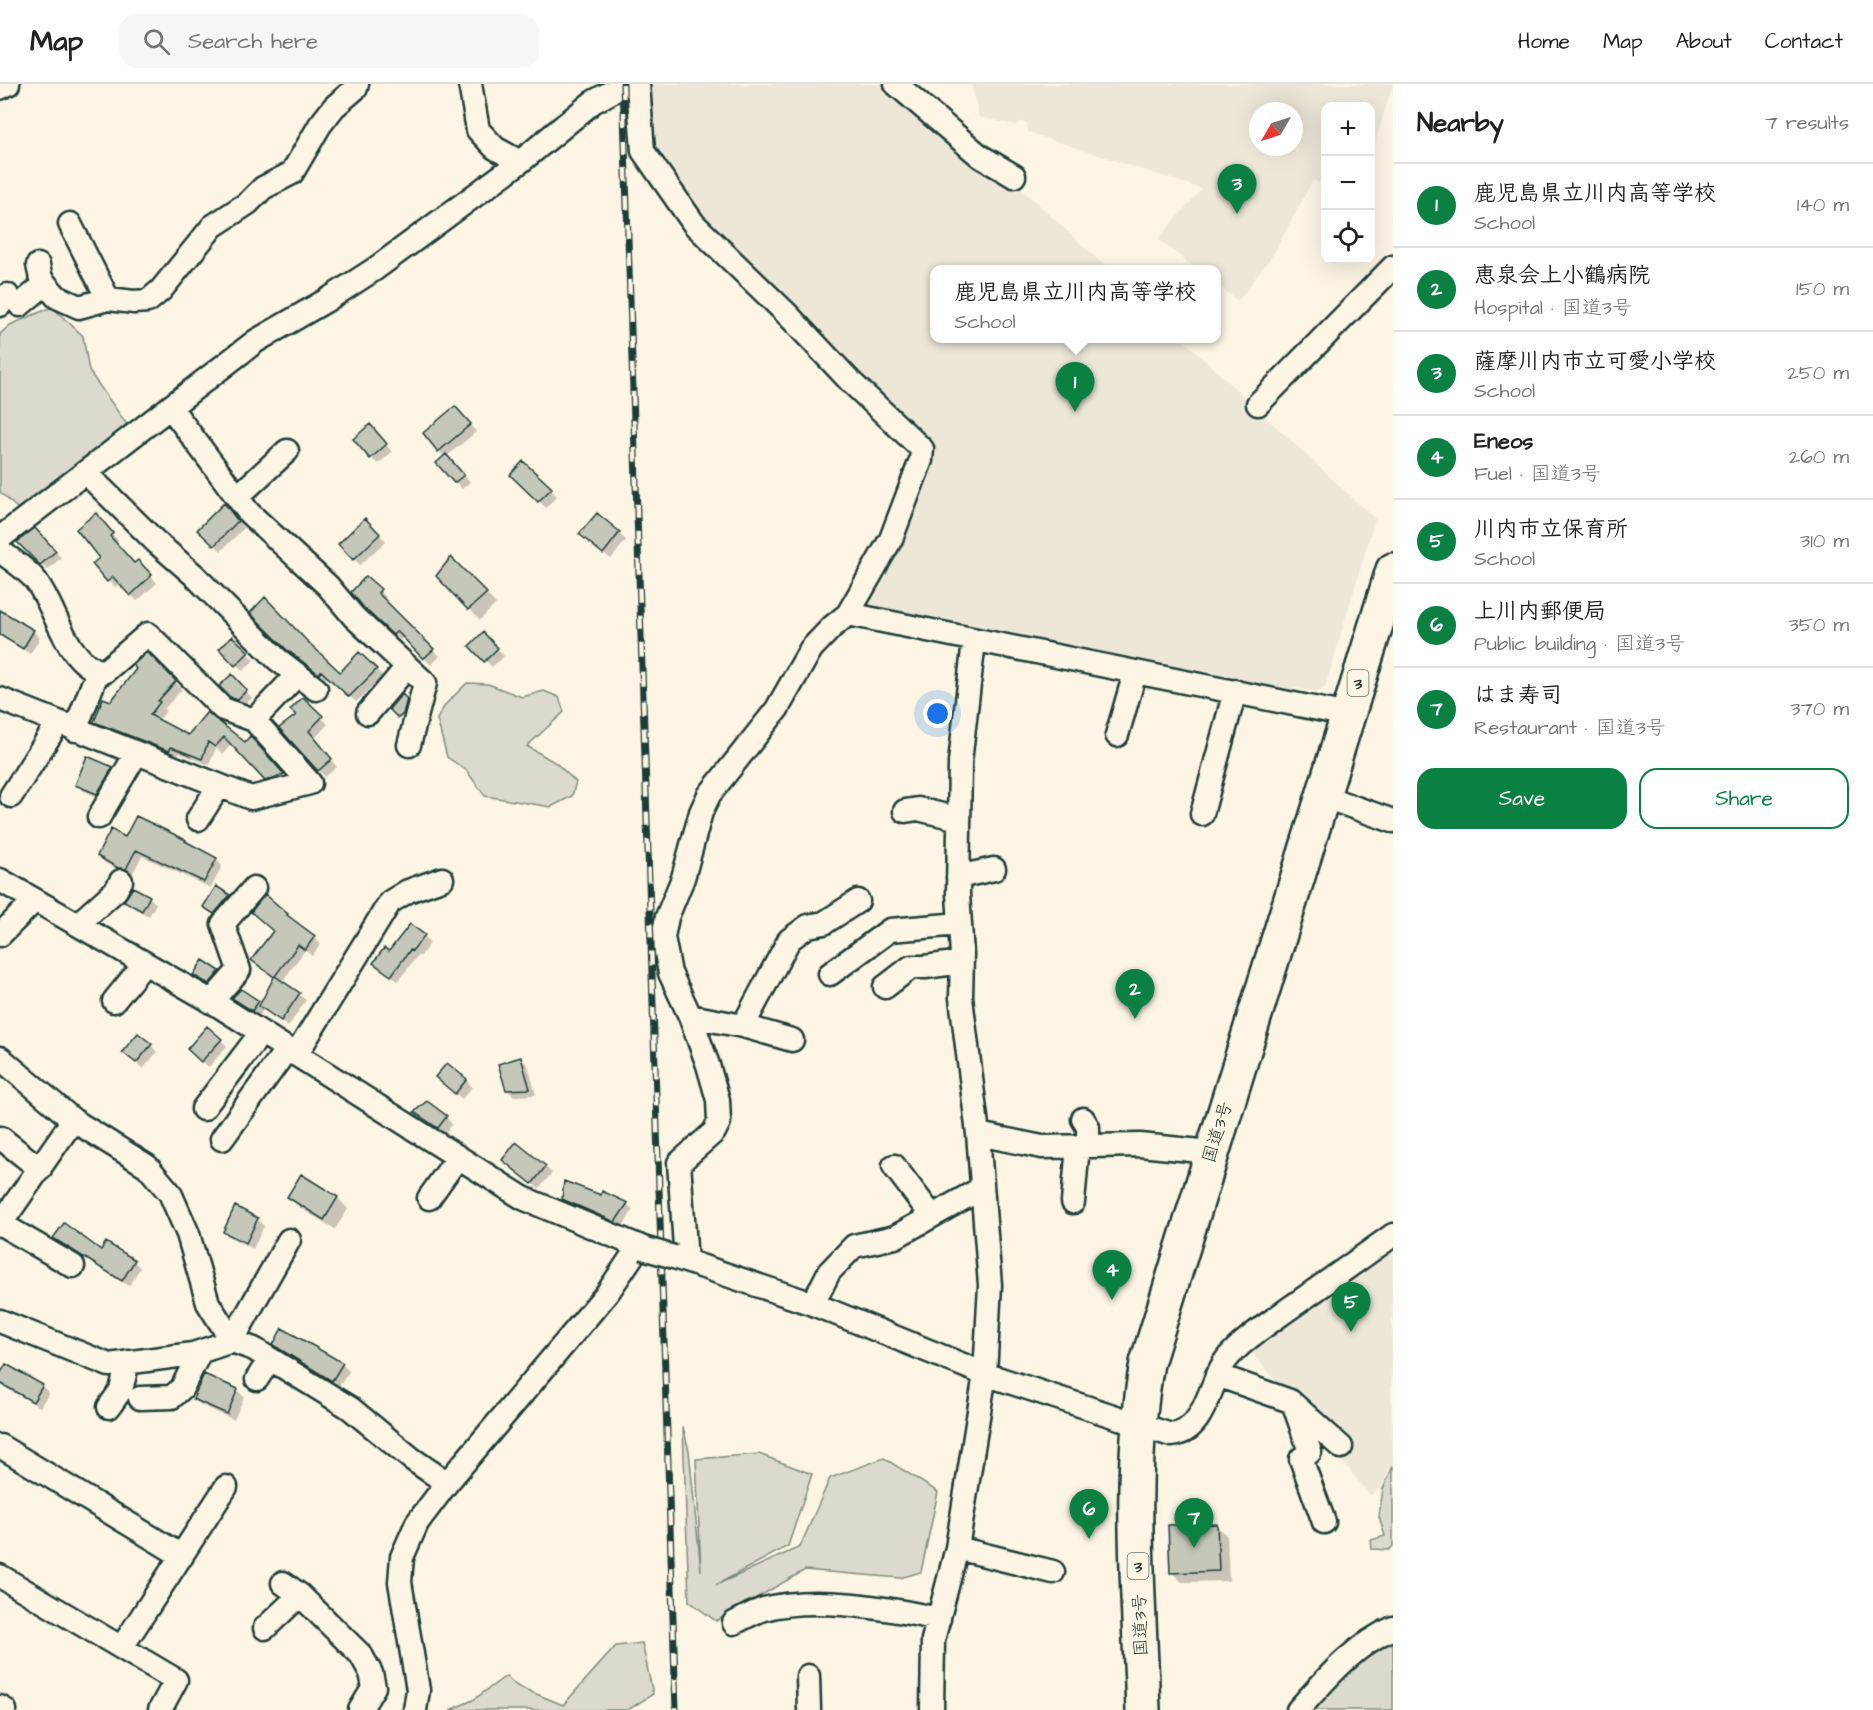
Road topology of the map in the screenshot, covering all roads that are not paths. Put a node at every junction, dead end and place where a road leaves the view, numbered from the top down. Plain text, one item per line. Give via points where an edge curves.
1 (8, 84) edge
2 (357, 84) edge
3 (470, 84) edge
4 (626, 84) edge
5 (638, 84) edge
6 (896, 84) edge
7 (0, 88) edge
8 (520, 162) junction
9 (1014, 176) dead end
10 (70, 224) dead end
11 (1393, 267) edge
12 (108, 299) junction
13 (9, 301) edge
14 (1258, 404) dead end
15 (171, 408) junction
16 (287, 451) dead end
17 (86, 473) junction
18 (237, 497) junction
19 (0, 538) edge
20 (0, 551) edge
21 (1393, 570) edge
22 (848, 614) junction
23 (974, 641) junction
24 (407, 667) junction
25 (98, 671) junction
26 (1135, 673) junction
27 (297, 675) junction
28 (316, 689) dead end
29 (1235, 691) junction
30 (0, 699) edge
31 (368, 712) dead end
32 (1348, 715) junction
33 (254, 720) junction
34 (66, 727) junction
35 (1117, 735) dead end
36 (409, 745) dead end
37 (136, 754) junction
38 (219, 786) junction
39 (11, 796) dead end
40 (1322, 796) junction
41 (904, 811) dead end
42 (1202, 814) dead end
43 (99, 817) dead end
44 (198, 819) dead end
45 (959, 819) junction
46 (1393, 820) edge
47 (994, 869) dead end
48 (958, 877) junction
49 (442, 879) dead end
50 (0, 880) edge
51 (121, 881) dead end
52 (254, 888) dead end
53 (35, 900) junction
54 (858, 901) dead end
55 (78, 924) junction
56 (960, 924) junction
57 (0, 935) edge
58 (962, 962) junction
59 (145, 963) junction
60 (830, 974) dead end
61 (885, 987) dead end
62 (114, 1001) dead end
63 (211, 1002) junction
64 (690, 1016) junction
65 (743, 1026) junction
66 (261, 1033) junction
67 (792, 1040) dead end
68 (292, 1052) junction
69 (0, 1059) edge
70 (203, 1109) dead end
71 (73, 1119) junction
72 (1083, 1119) dead end
73 (978, 1134) junction
74 (1, 1138) edge
75 (222, 1139) dead end
76 (1083, 1146) junction
77 (1211, 1152) junction
78 (458, 1157) junction
79 (894, 1166) dead end
80 (40, 1169) junction
81 (982, 1188) junction
82 (429, 1198) dead end
83 (1073, 1202) dead end
84 (932, 1216) junction
85 (0, 1224) edge
86 (1393, 1235) edge
87 (289, 1240) dead end
88 (641, 1247) junction
89 (680, 1259) junction
90 (73, 1266) dead end
91 (813, 1304) junction
92 (0, 1321) edge
93 (232, 1341) junction
94 (200, 1352) junction
95 (270, 1359) junction
96 (128, 1362) junction
97 (985, 1374) junction
98 (1217, 1375) junction
99 (257, 1379) dead end
100 (1254, 1389) junction
101 (140, 1398) dead end
102 (1293, 1404) junction
103 (109, 1407) dead end
104 (1203, 1410) junction
105 (1138, 1423) junction
106 (0, 1446) edge
107 (1341, 1447) dead end
108 (447, 1483) junction
109 (226, 1487) dead end
110 (1324, 1522) dead end
111 (957, 1548) junction
112 (182, 1556) junction
113 (1053, 1572) dead end
114 (0, 1576) edge
115 (939, 1619) junction
116 (734, 1623) dead end
117 (265, 1628) dead end
118 (1393, 1628) edge
119 (122, 1647) junction
120 (808, 1676) dead end
121 (0, 1707) edge
122 (4, 1710) edge
123 (160, 1710) edge
124 (360, 1710) edge
125 (415, 1710) edge
126 (809, 1710) edge
127 (932, 1710) edge
128 (1143, 1710) edge
129 (1298, 1710) edge

1 - 7 street
2 - 12 street via 320,125 292,173 263,188 213,226 161,290 147,301
3 - 8 street via 478,130 495,148
4 - 8 street via 593,102
5 - 22 street via 643,151 694,224 922,449 891,539
6 - 9 street via 980,156
8 - 15 street via 375,269 256,340
10 - 12 street
11 - 14 street
12 - 13 street via 79,307 57,297 42,275
15 - 17 street
15 - 18 street
16 - 18 street
17 - 19 street
17 - 27 street
18 - 24 street
20 - 25 street via 34,578 48,598 70,647
21 - 32 highway, 国道3号 / 3
22 - 23 street
22 - 64 street via 811,649 777,709 709,795 701,812 663,937 670,973
23 - 26 street
23 - 45 street via 960,762
24 - 31 street
24 - 36 street via 425,682
25 - 33 street via 104,672 148,634 223,709
25 - 34 street
26 - 29 street
26 - 35 street
27 - 28 street
27 - 33 street
29 - 32 street
29 - 42 street
30 - 34 street
32 - 40 highway, 国道3号 / 3
33 - 38 street via 310,783 251,798
34 - 37 street
34 - 39 street
37 - 38 street
37 - 43 street
38 - 44 street
40 - 46 street
40 - 77 highway, 国道3号 / 3
41 - 45 street via 918,809
45 - 48 street
47 - 48 street
48 - 56 street
49 - 68 street via 390,902
50 - 53 street
51 - 55 street
52 - 63 street via 218,926 239,970
53 - 55 street
53 - 57 street
54 - 65 street via 789,940
55 - 59 street
56 - 58 street
56 - 60 street via 890,930
58 - 61 street via 911,967
58 - 73 street via 961,998
59 - 62 street
59 - 63 street
63 - 66 street
64 - 65 street
64 - 89 street via 708,1065 719,1122 714,1132 679,1163
65 - 67 street
66 - 68 street
66 - 70 street
68 - 75 street
68 - 78 street
69 - 71 street
71 - 80 street
71 - 93 street via 147,1166 170,1193 188,1234 208,1303
72 - 76 street via 1088,1127
73 - 76 street via 1042,1147
73 - 81 street
74 - 80 street
76 - 77 street via 1140,1145
76 - 83 street
77 - 105 highway, 国道3号 / 3 via 1147,1363
78 - 82 street
78 - 88 street via 523,1198
79 - 84 street
80 - 85 street
81 - 84 street
81 - 97 street via 990,1285
84 - 91 street via 895,1237 854,1246 829,1272
85 - 90 street
86 - 98 street via 1260,1330 1226,1359
87 - 93 street
88 - 89 street, bridge
88 - 108 street via 608,1292
89 - 91 street
91 - 97 street
92 - 96 street via 109,1365
93 - 94 street
93 - 95 street
94 - 96 street
94 - 101 street via 182,1388 172,1396
95 - 99 street
95 - 108 street via 350,1408
96 - 103 street via 121,1390
97 - 105 street
97 - 111 street
98 - 100 street
98 - 104 street
100 - 102 street
100 - 104 street
102 - 107 street
102 - 110 street via 1310,1452 1301,1459
104 - 105 street via 1178,1434
105 - 128 highway, 国道3号 / 3
106 - 112 street
108 - 125 street via 417,1523 402,1557 400,1582 418,1690
109 - 112 street
111 - 113 street
111 - 115 street
112 - 119 street
114 - 119 street
115 - 116 street via 817,1602 764,1609
115 - 127 street via 933,1640
117 - 124 street via 292,1589 361,1654 374,1687
118 - 129 street via 1342,1662
119 - 123 street via 176,1680
120 - 126 street
121 - 122 street

